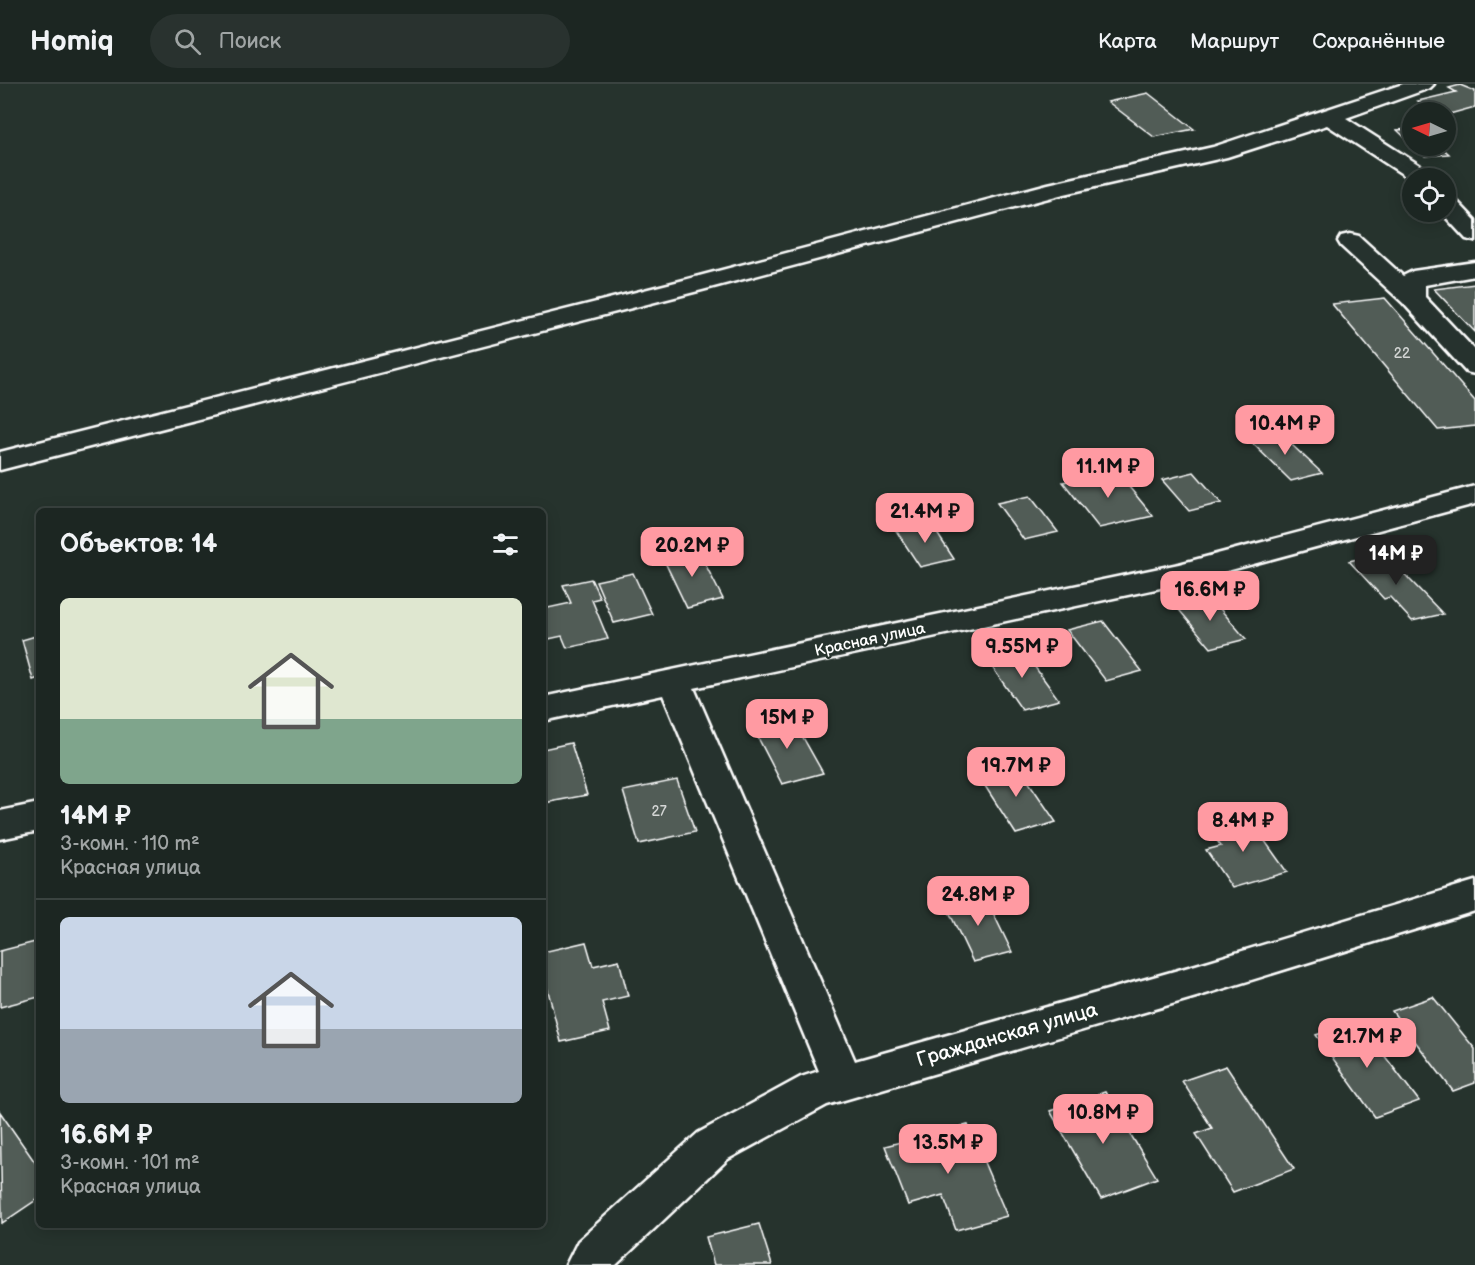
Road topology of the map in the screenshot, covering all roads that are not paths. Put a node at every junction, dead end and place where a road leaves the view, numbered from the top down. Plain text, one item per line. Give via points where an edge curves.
1 (1423, 84) edge
2 (1384, 89) edge
3 (1329, 117) junction
4 (1408, 168) edge
5 (1456, 214) edge
6 (1475, 234) edge
7 (1350, 241) dead end
8 (1475, 269) edge
9 (1412, 298) junction
10 (1475, 366) edge
11 (0, 461) edge
12 (1475, 495) edge
13 (674, 681) junction
14 (546, 708) edge
15 (36, 818) edge
16 (0, 825) edge
17 (1475, 896) edge
18 (844, 1082) junction
19 (588, 1265) edge

1 - 2 street
2 - 3 street
3 - 4 street
3 - 11 street via 1220,152 1056,189
5 - 6 street
7 - 9 street
8 - 9 street via 1413,279
9 - 10 street
12 - 13 street, Красная улица via 1179,574
13 - 14 street, Красная улица
13 - 18 street
15 - 16 street
17 - 18 street, Гражданская улица
18 - 19 street, Гражданская улица via 816,1090 713,1146

